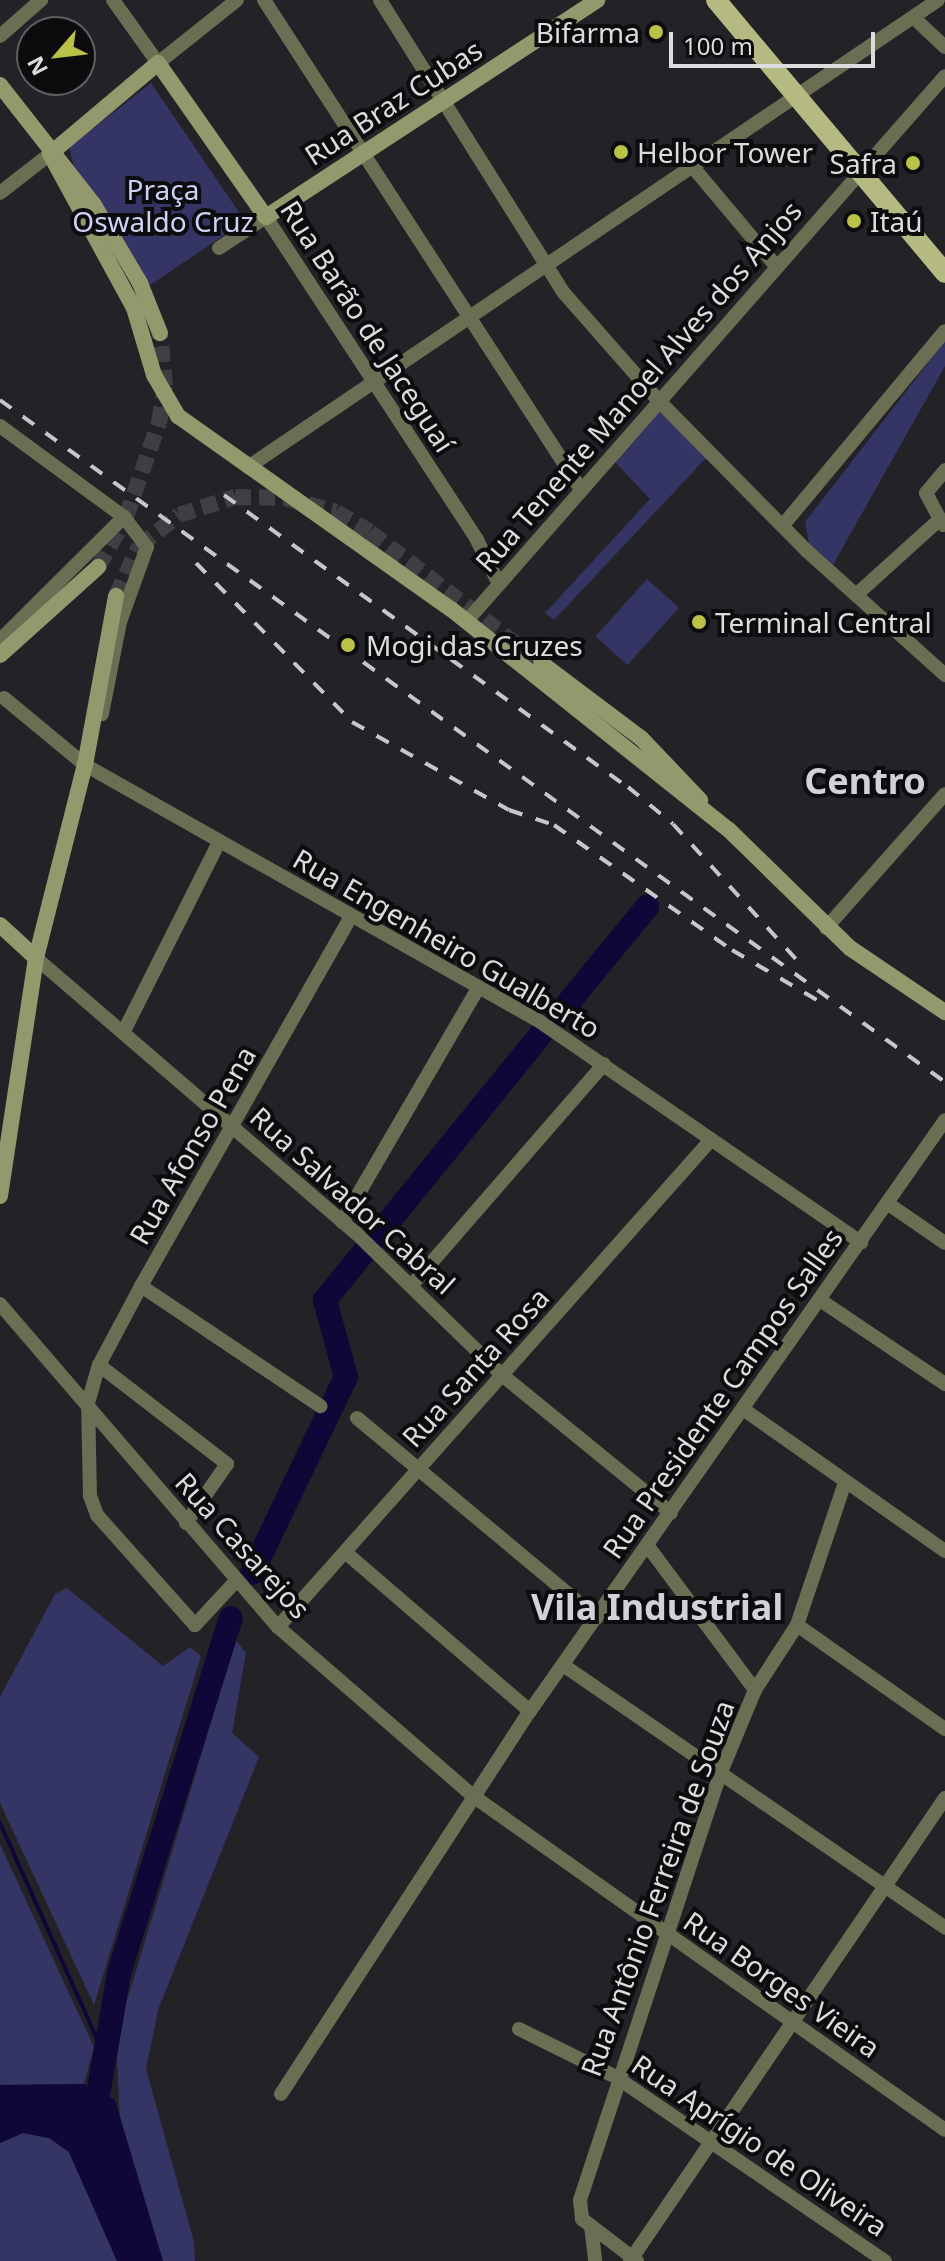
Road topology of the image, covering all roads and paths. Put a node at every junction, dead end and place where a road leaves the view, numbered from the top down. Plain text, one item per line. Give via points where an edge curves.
1 (41, 0) edge
2 (113, 0) edge
3 (237, 0) edge
4 (264, 0) edge
5 (380, 0) edge
6 (597, 0) edge
7 (716, 0) edge
8 (938, 0) edge
9 (913, 17) junction
10 (0, 36) edge
11 (945, 47) edge
12 (158, 63) junction
13 (945, 76) edge
14 (0, 85) edge
15 (791, 96) junction
16 (440, 102) junction
17 (50, 154) junction
18 (360, 154) junction
19 (692, 166) junction
20 (859, 173) junction
21 (0, 193) edge
22 (266, 217) junction
23 (219, 248) dead end
24 (776, 266) junction
25 (546, 269) junction
26 (945, 273) edge
27 (470, 318) junction
28 (945, 331) edge
29 (160, 333) tunnel mouth
30 (374, 381) junction
31 (658, 400) junction
32 (0, 426) edge
33 (248, 467) junction
34 (941, 474) edge
35 (580, 488) junction
36 (124, 517) junction
37 (784, 524) junction
38 (942, 524) edge
39 (98, 567) tunnel mouth
40 (499, 584) junction
41 (852, 591) junction
42 (116, 596) tunnel mouth
43 (466, 622) junction
44 (0, 640) edge
45 (0, 655) edge
46 (541, 663) tunnel mouth
47 (945, 675) edge
48 (4, 698) dead end
49 (86, 761) junction
50 (945, 794) edge
51 (719, 823) junction
52 (219, 842) junction
53 (351, 916) junction
54 (0, 925) edge
55 (826, 928) junction
56 (36, 958) junction
57 (479, 987) junction
58 (945, 1012) edge
59 (124, 1031) junction
60 (604, 1064) junction
61 (945, 1120) edge
62 (233, 1127) junction
63 (710, 1141) junction
64 (0, 1196) edge
65 (887, 1203) junction
66 (342, 1222) junction
67 (861, 1242) junction
68 (945, 1243) edge
69 (141, 1286) junction
70 (411, 1286) junction
71 (820, 1300) junction
72 (0, 1304) edge
73 (99, 1365) junction
74 (502, 1375) junction
75 (945, 1384) edge
76 (88, 1403) junction
77 (320, 1406) dead end
78 (743, 1409) junction
79 (357, 1418) dead end
80 (421, 1467) junction
81 (845, 1482) junction
82 (671, 1513) junction
83 (186, 1523) junction
84 (647, 1545) junction
85 (945, 1551) edge
86 (345, 1552) junction
87 (235, 1582) junction
88 (597, 1618) junction
89 (797, 1625) junction
90 (278, 1627) junction
91 (563, 1665) junction
92 (755, 1690) junction
93 (530, 1711) junction
94 (945, 1729) edge
95 (721, 1772) junction
96 (473, 1796) junction
97 (945, 1798) edge
98 (885, 1886) junction
99 (945, 1928) edge
100 (666, 1935) junction
101 (793, 2024) junction
102 (519, 2029) dead end
103 (616, 2077) junction
104 (281, 2094) dead end
105 (945, 2130) edge
106 (714, 2141) junction
107 (591, 2226) junction
108 (633, 2260) edge
109 (595, 2261) edge
110 (885, 2261) edge

1 - 10 street
2 - 12 street
3 - 12 street
4 - 18 street
5 - 16 street
6 - 16 main road, Rua Braz Cubas
7 - 15 main road
8 - 9 street
9 - 11 street
9 - 15 street
12 - 17 main road
12 - 22 main road, Rua Barão de Jaceguaí
13 - 20 street, Rua Tenente Manoel Alves dos Anjos
14 - 17 main road
15 - 19 street
15 - 20 main road
16 - 18 main road, Rua Braz Cubas
16 - 25 street
17 - 21 street
17 - 29 main road via 106,223
17 - 33 main road via 134,308 154,375 171,409
18 - 22 main road, Rua Braz Cubas
18 - 27 street
19 - 24 street
19 - 25 street
20 - 24 street, Rua Tenente Manoel Alves dos Anjos
20 - 26 main road
22 - 23 street, Rua Braz Cubas
22 - 30 street, Rua Barão de Jaceguaí
24 - 31 street, Rua Tenente Manoel Alves dos Anjos
25 - 27 street
25 - 31 street
27 - 30 street
27 - 35 street
28 - 37 street
30 - 33 street
30 - 40 street, Rua Barão de Jaceguaí
31 - 35 street, Rua Tenente Manoel Alves dos Anjos
31 - 37 street
32 - 36 street
33 - 43 main road
34 - 38 street via 926,499
35 - 40 street, Rua Tenente Manoel Alves dos Anjos
36 - 44 street
36 - 49 street via 141,534 148,555 120,622
37 - 41 street
38 - 41 street
39 - 45 main road
40 - 43 street, Rua Tenente Manoel Alves dos Anjos
41 - 47 street
42 - 49 main road
43 - 51 main road
46 - 51 main road via 660,754
48 - 49 street, Rua Engenheiro Gualberto
49 - 52 street, Rua Engenheiro Gualberto
49 - 56 main road
50 - 55 street
51 - 55 main road
52 - 53 street, Rua Engenheiro Gualberto
52 - 59 street
53 - 57 street, Rua Engenheiro Gualberto
53 - 62 street, Rua Afonso Pena
54 - 56 main road, Rua Salvador Cabral
55 - 58 main road
56 - 59 street, Rua Salvador Cabral
56 - 64 main road
57 - 60 street, Rua Engenheiro Gualberto
57 - 66 street
59 - 62 street, Rua Salvador Cabral
60 - 63 street, Rua Engenheiro Gualberto
60 - 70 street
61 - 65 street, Rua Presidente Campos Salles
62 - 66 street, Rua Salvador Cabral
62 - 69 street, Rua Afonso Pena
63 - 67 street, Rua Engenheiro Gualberto
63 - 74 street, Rua Santa Rosa
65 - 67 street, Rua Presidente Campos Salles
65 - 68 street
66 - 70 street, Rua Salvador Cabral
67 - 71 street, Rua Presidente Campos Salles
69 - 73 street, Rua Afonso Pena
69 - 77 street
70 - 74 street, Rua Salvador Cabral
71 - 75 street
71 - 78 street, Rua Presidente Campos Salles
72 - 76 street, Rua Casarejos
73 - 76 street, Rua Afonso Pena
73 - 83 street via 225,1461 226,1471
74 - 80 street, Rua Santa Rosa
74 - 82 street, Rua Salvador Cabral
76 - 83 street, Rua Casarejos
76 - 87 street, Rua Afonso Pena via 90,1496 97,1515 195,1625
78 - 81 street
78 - 82 street, Rua Presidente Campos Salles
79 - 80 street
80 - 86 street, Rua Santa Rosa
80 - 88 street
81 - 85 street
81 - 89 street, Rua Antônio Ferreira de Souza
82 - 84 street, Rua Presidente Campos Salles
83 - 87 street, Rua Casarejos
84 - 88 street, Rua Presidente Campos Salles
84 - 92 street
86 - 90 street, Rua Santa Rosa
86 - 93 street
87 - 90 street, Rua Casarejos
88 - 91 street, Rua Presidente Campos Salles
89 - 92 street, Rua Antônio Ferreira de Souza
89 - 94 street
90 - 96 street, Rua Casarejos
91 - 93 street, Rua Presidente Campos Salles
91 - 95 street
92 - 95 street, Rua Antônio Ferreira de Souza
93 - 96 street, Rua Presidente Campos Salles
95 - 98 street
95 - 100 street, Rua Antônio Ferreira de Souza
96 - 100 street, Rua Borges Vieira
96 - 104 street, Rua Presidente Campos Salles
97 - 98 street
98 - 99 street
98 - 101 street
100 - 101 street, Rua Borges Vieira
100 - 103 street, Rua Antônio Ferreira de Souza
101 - 105 street, Rua Borges Vieira
101 - 106 street
102 - 103 street, Rua Aprígio de Oliveira
103 - 106 street, Rua Aprígio de Oliveira
103 - 107 street, Rua Antônio Ferreira de Souza via 580,2200 582,2219
106 - 108 street
106 - 110 street, Rua Aprígio de Oliveira
107 - 108 street
107 - 109 street, Rua Antônio Ferreira de Souza

